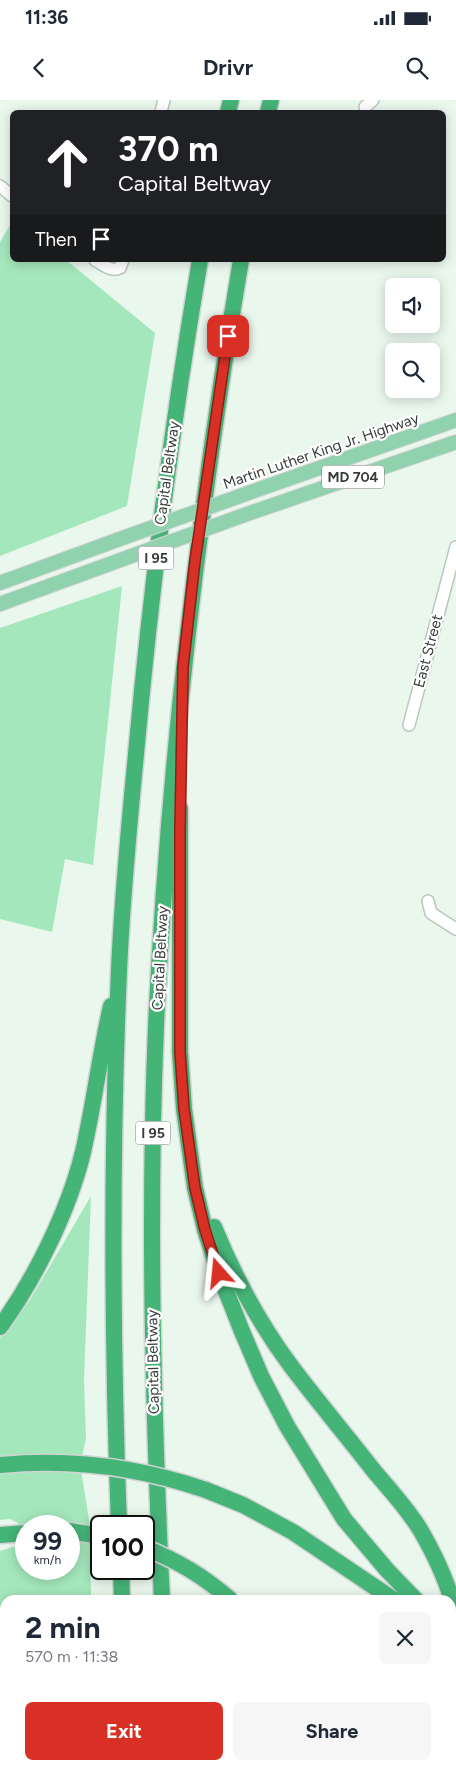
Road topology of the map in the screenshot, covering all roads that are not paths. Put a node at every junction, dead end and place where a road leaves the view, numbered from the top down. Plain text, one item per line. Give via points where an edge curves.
1 (0, 186) edge
2 (10, 194) edge
3 (98, 262) edge
4 (200, 262) edge
5 (241, 262) edge
6 (121, 264) edge
7 (456, 420) edge
8 (456, 442) edge
9 (456, 547) edge
10 (0, 583) edge
11 (0, 604) edge
12 (183, 667) junction
13 (409, 725) dead end
14 (428, 901) dead end
15 (456, 929) edge
16 (120, 967) junction
17 (184, 1109) junction
18 (0, 1327) edge
19 (0, 1465) edge
20 (119, 1515) edge
21 (155, 1552) edge
22 (121, 1580) edge
23 (122, 1595) edge
24 (162, 1595) edge
25 (225, 1595) edge
26 (387, 1595) edge
27 (411, 1595) edge
28 (451, 1595) edge

1 - 2 street
3 - 6 street via 117,270
4 - 16 highway, Capital Beltway / I 95 via 152,588 126,857
5 - 12 highway, Capital Beltway / I 95 via 211,445
7 - 10 main road, Martin Luther King Jr. Highway / MD 704, bridge
8 - 11 main road, MD 704, bridge
9 - 13 street, East Street
12 - 17 highway via 179,994
12 - 24 highway, Capital Beltway / I 95 via 156,1026 152,1275
14 - 15 street via 431,913
16 - 18 highway via 82,1154 72,1186 45,1250
16 - 20 highway, Capital Beltway / I 95 via 113,1276
17 - 27 highway via 195,1188 205,1230 261,1376 287,1426 344,1519
17 - 28 highway via 213,1224 248,1301 292,1368 420,1530
19 - 26 highway, bridge via 39,1462 92,1464 177,1480 243,1505 293,1532
21 - 25 highway, bridge via 205,1578
22 - 23 highway

